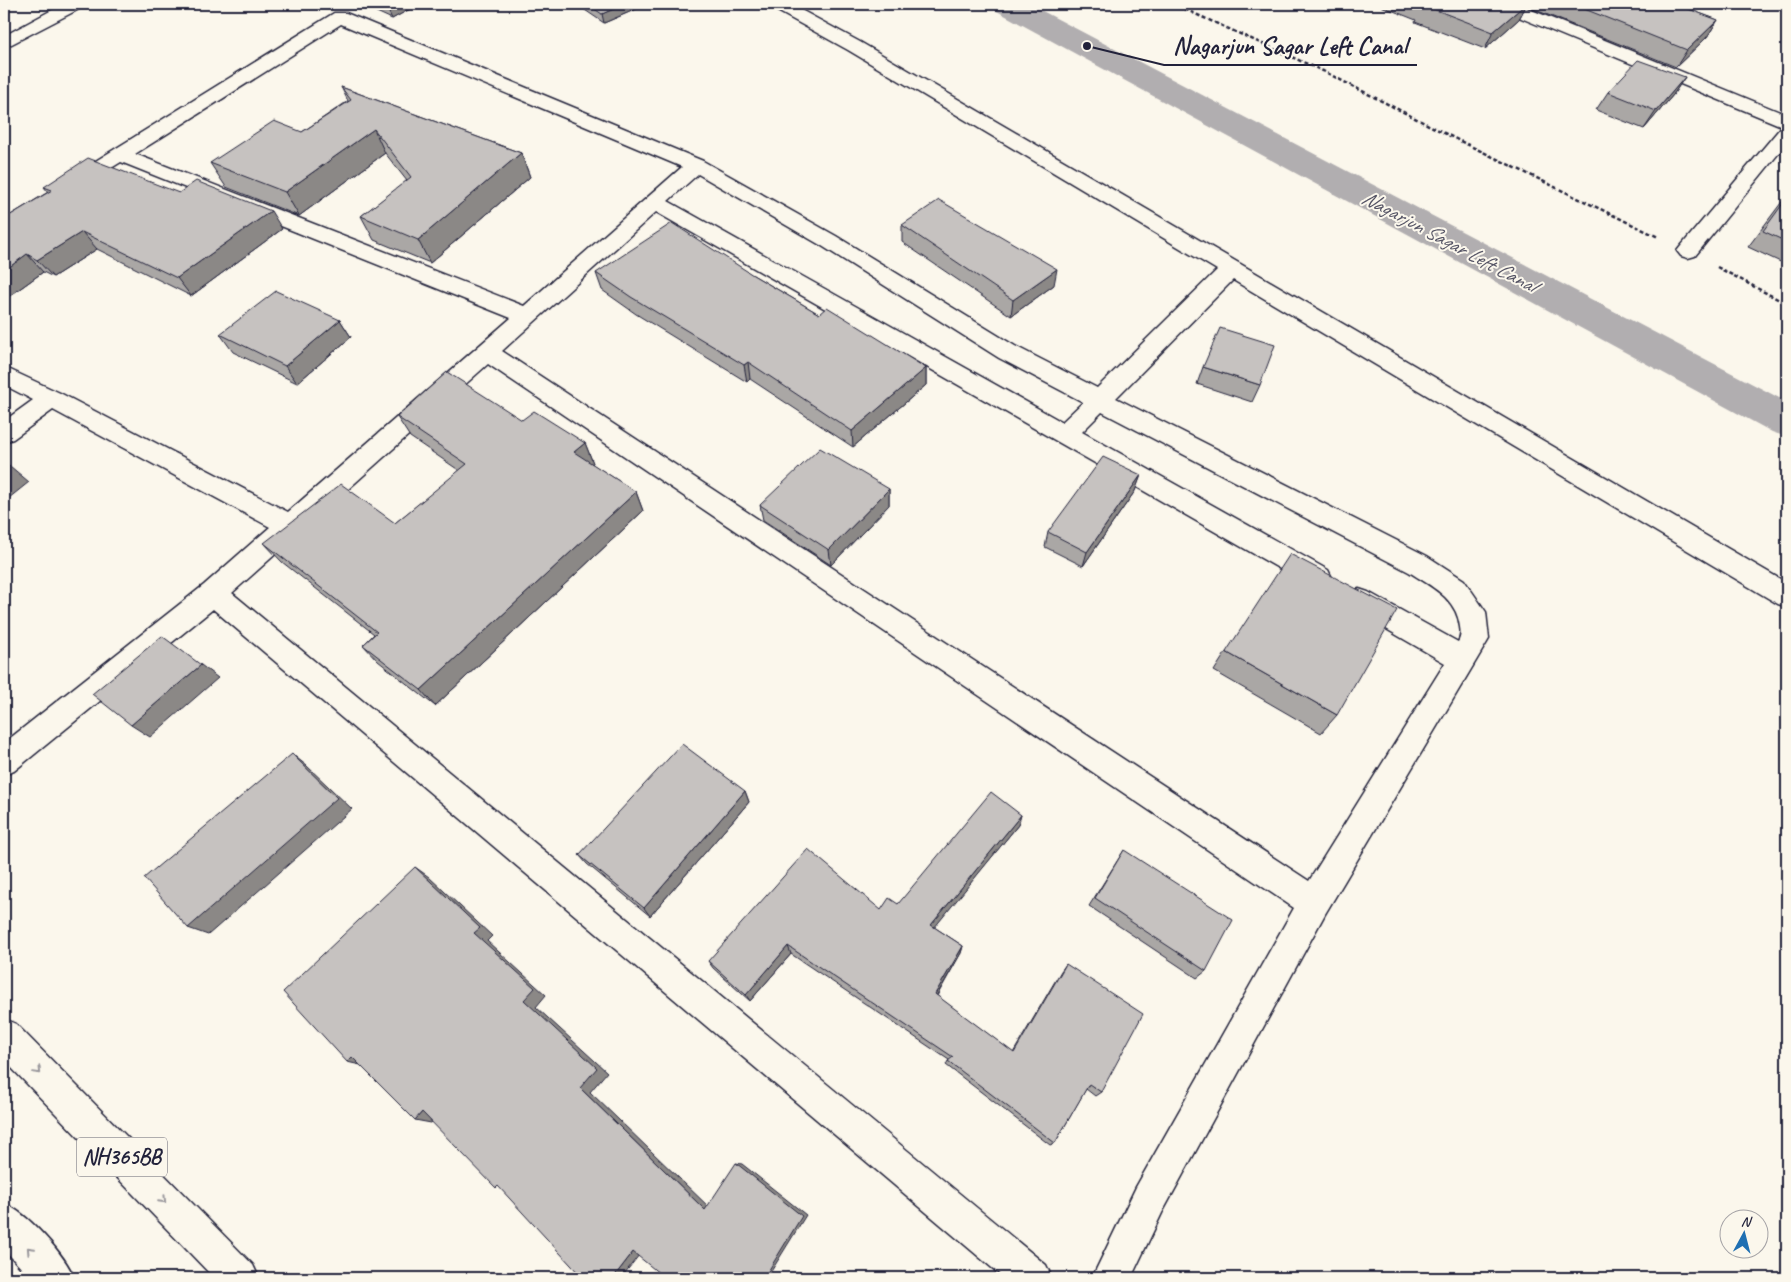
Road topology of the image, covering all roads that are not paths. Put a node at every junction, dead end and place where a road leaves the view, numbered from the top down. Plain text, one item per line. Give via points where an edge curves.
1 (75, 4) edge
2 (778, 4) edge
3 (1503, 4) edge
4 (4, 43) edge
5 (1787, 122) edge
6 (1787, 131) edge
7 (118, 154) junction
8 (696, 165) junction
9 (61, 192) edge
10 (654, 202) junction
11 (1688, 252) road end
12 (1232, 268) junction
13 (527, 316) junction
14 (487, 352) junction
15 (4, 375) edge
16 (52, 399) junction
17 (1099, 399) junction
18 (4, 433) edge
19 (1064, 434) junction
20 (289, 526) junction
21 (213, 593) junction
22 (1787, 596) edge
23 (1463, 659) junction
24 (4, 761) edge
25 (1314, 903) junction
26 (4, 1036) edge
27 (4, 1222) edge
28 (55, 1278) edge
29 (240, 1278) edge
30 (1033, 1278) edge
31 (1111, 1278) edge

1 - 4 main road
2 - 12 main road
3 - 5 main road
6 - 11 main road
7 - 8 main road via 340,17
7 - 9 main road
7 - 13 main road
8 - 10 main road
8 - 17 main road via 829,242 1007,352
10 - 13 main road
10 - 19 main road
12 - 17 main road
12 - 22 main road
13 - 14 main road
14 - 20 main road
14 - 25 main road
15 - 16 main road
16 - 18 main road
16 - 20 main road
17 - 19 main road
17 - 23 main road via 1418,564 1455,588 1472,612 1475,639
19 - 23 main road
20 - 21 main road
21 - 24 main road
21 - 30 main road
23 - 25 main road
25 - 31 main road via 1150,1200
26 -> 29 main road, NH365BB
28 -> 27 main road

